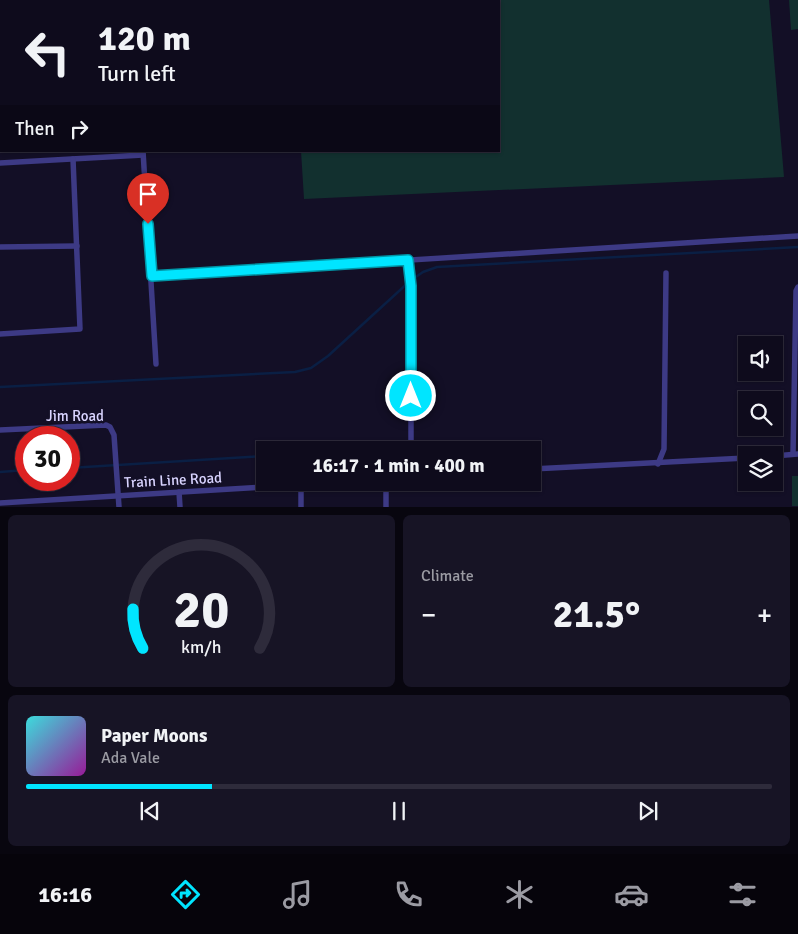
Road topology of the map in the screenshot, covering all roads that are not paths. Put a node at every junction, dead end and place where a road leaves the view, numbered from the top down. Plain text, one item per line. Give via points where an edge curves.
1 (143, 153) edge
2 (72, 159) junction
3 (0, 163) edge
4 (798, 236) edge
5 (77, 246) junction
6 (0, 247) edge
7 (408, 260) junction
8 (666, 273) dead end
9 (152, 276) junction
10 (798, 287) edge
11 (0, 334) edge
12 (156, 364) dead end
13 (0, 430) edge
14 (411, 441) edge
15 (796, 454) edge
16 (783, 455) edge
17 (738, 459) edge
18 (658, 464) junction
19 (541, 470) edge
20 (256, 488) edge
21 (301, 491) edge
22 (386, 491) edge
23 (179, 492) junction
24 (118, 496) junction
25 (0, 503) edge
26 (120, 506) edge
27 (180, 506) edge
28 (301, 506) edge
29 (386, 506) edge

1 - 2 street
1 - 9 street
2 - 3 street
2 - 5 street
4 - 7 street
5 - 6 street
5 - 11 street via 80,329
7 - 9 street
7 - 14 street via 411,286
8 - 18 street via 664,449
9 - 12 street
10 - 15 street
13 - 24 street, Jim Road via 106,425 113,430
15 - 16 street
17 - 18 street
18 - 19 street
20 - 23 street, Train Line Road
21 - 28 street
22 - 29 street
23 - 24 street, Train Line Road
23 - 27 street
24 - 25 street, Train Line Road
24 - 26 street, Jim Road

